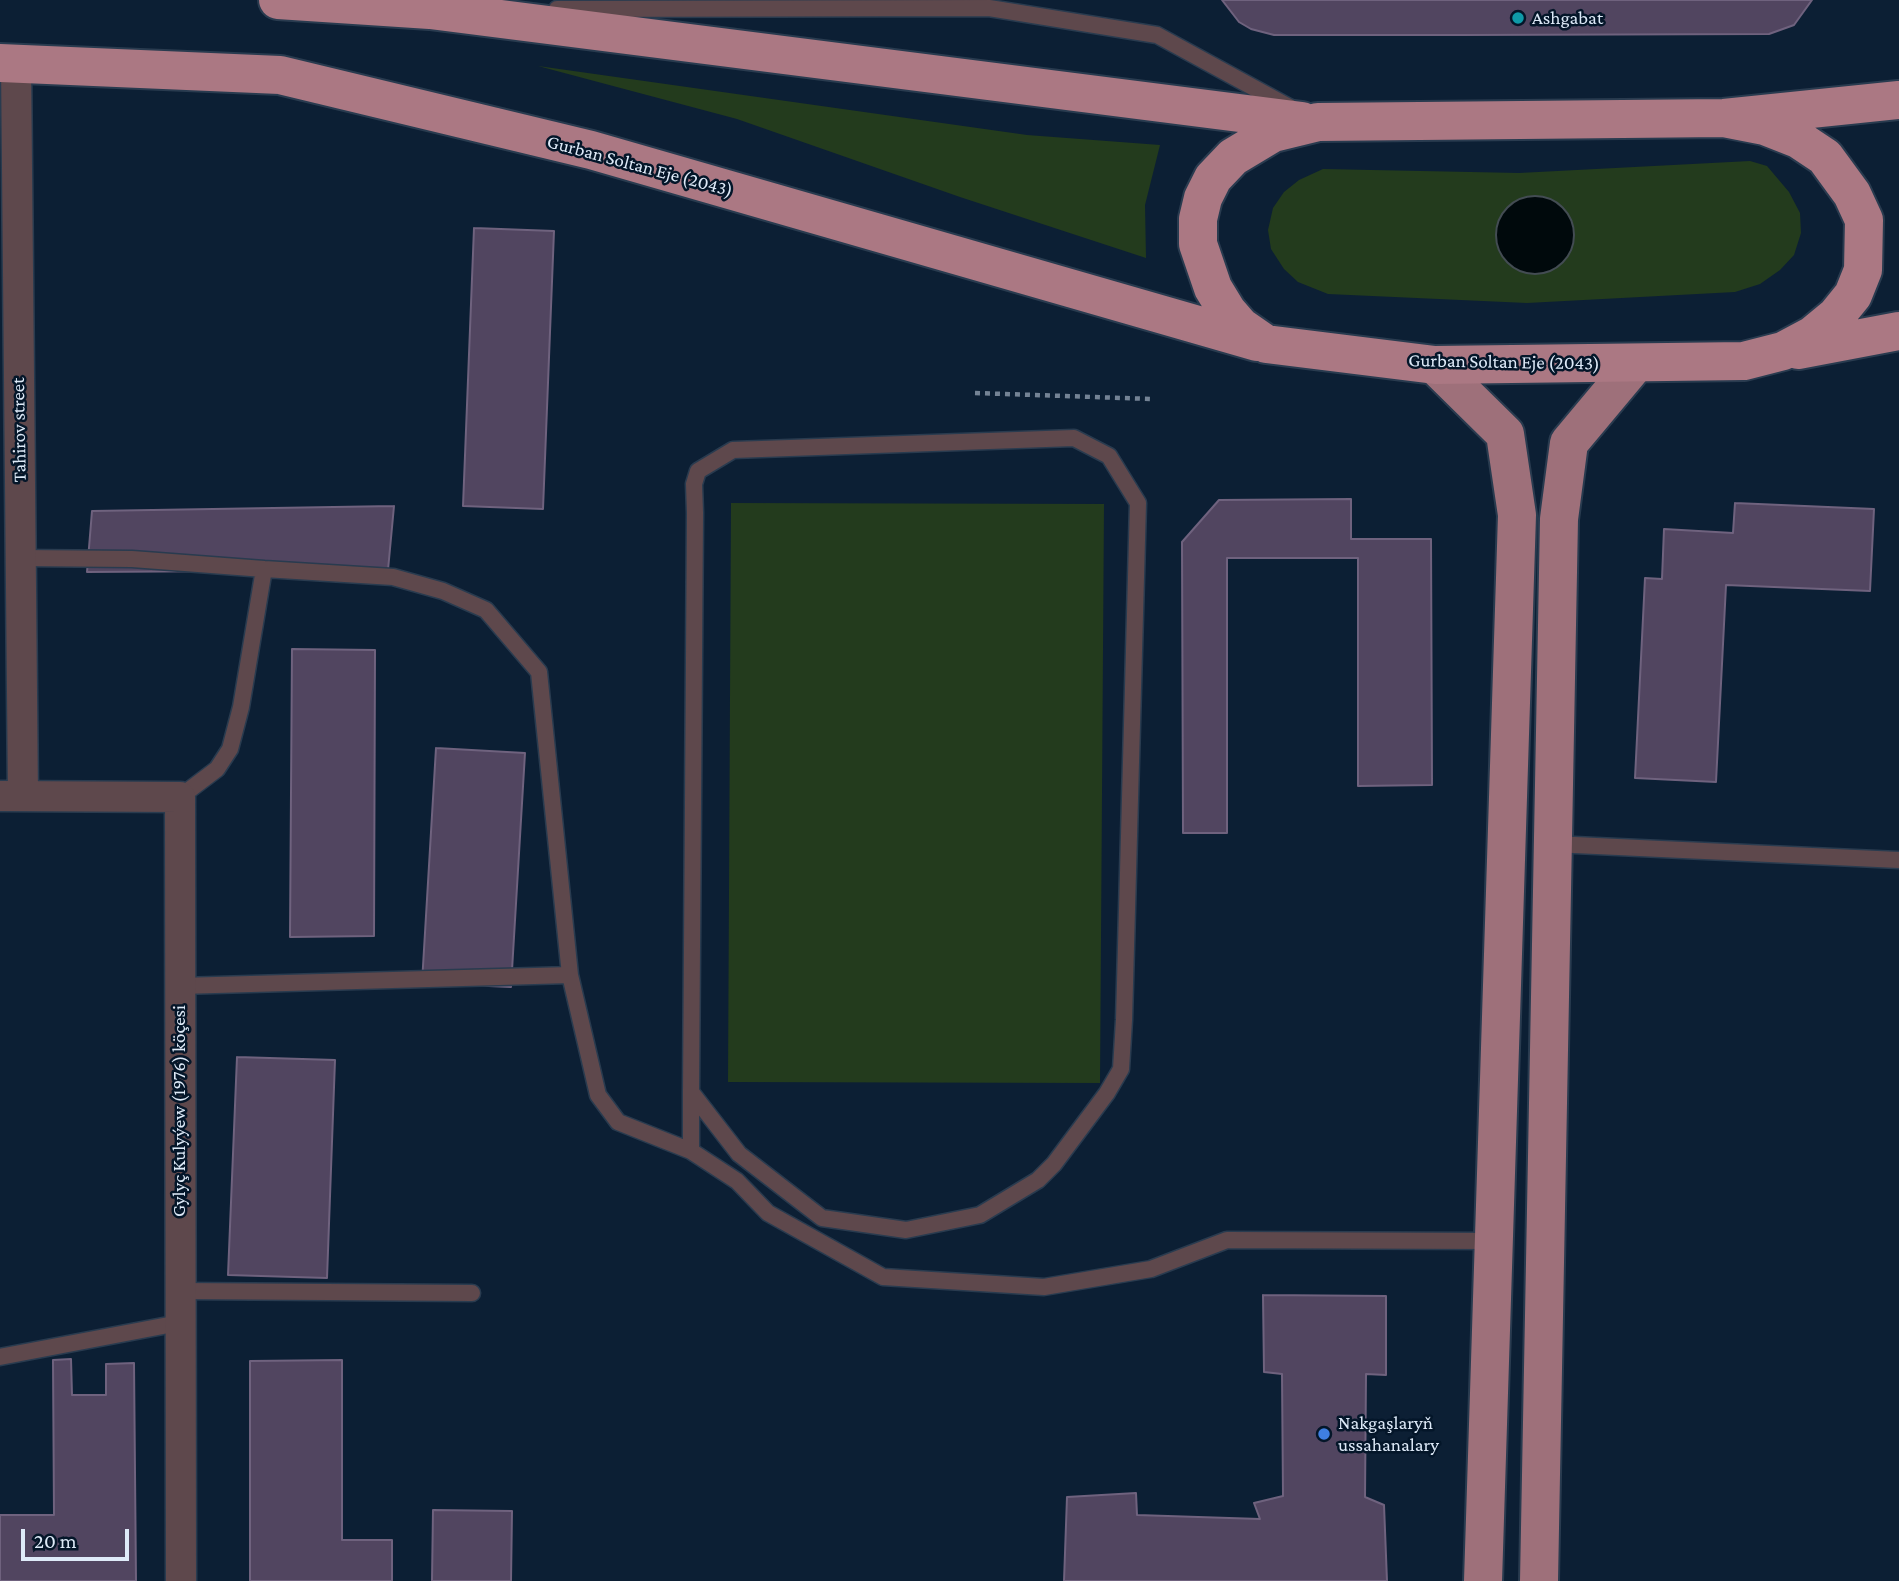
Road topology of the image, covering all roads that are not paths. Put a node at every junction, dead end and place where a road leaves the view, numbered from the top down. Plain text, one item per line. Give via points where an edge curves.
1 (278, 0) edge
2 (430, 10) junction
3 (8, 63) edge
4 (1899, 100) edge
5 (1724, 118) junction
6 (1318, 122) junction
7 (1899, 331) edge
8 (1266, 344) junction
9 (1744, 361) junction
10 (1635, 364) junction
11 (1435, 365) junction
12 (21, 558) junction
13 (264, 569) junction
14 (12, 796) edge
15 (180, 797) junction
16 (1553, 844) junction
17 (1899, 860) edge
18 (570, 975) junction
19 (180, 986) junction
20 (691, 1092) junction
21 (691, 1151) junction
22 (1494, 1241) junction
23 (179, 1291) junction
24 (472, 1293) dead end
25 (179, 1323) junction
26 (0, 1357) edge
27 (181, 1581) edge
28 (1483, 1581) edge
29 (1539, 1581) edge

1 - 2 highway, Gurban Soltan Eje (2043)
2 - 6 highway, Gurban Soltan Eje (2043)
2 - 6 lane via 989,8 1157,35
3 - 8 highway, Gurban Soltan Eje (2043) via 281,75 591,150
3 - 12 street, Tahirov street
4 - 5 highway, Gurban Soltan Eje (2043)
5 - 6 highway, Gurban Soltan Eje (2043)
5 - 9 highway, Gurban Soltan Eje (2043) via 1776,130 1825,157 1864,219 1863,270 1853,295 1836,316 1783,351
6 - 8 highway, Gurban Soltan Eje (2043) via 1252,143 1213,178 1203,198 1198,244 1208,276 1240,326
7 - 9 highway, Gurban Soltan Eje (2043)
8 - 11 highway, Gurban Soltan Eje (2043)
9 - 10 highway, Gurban Soltan Eje (2043)
10 - 11 highway, Gurban Soltan Eje (2043)
10 - 16 main road via 1569,443 1559,519
11 - 22 main road via 1505,434 1517,515
12 - 13 lane via 132,559
12 - 14 street, Tahirov street
13 - 15 lane via 253,648 230,749 216,769
13 - 18 lane via 393,577 443,591 486,610 539,672
14 - 15 street
15 - 19 street, Gylyç Kulyýew (1976) köçesi
16 - 17 lane
16 - 29 main road
18 - 19 lane
18 - 21 lane via 598,1095 618,1122
19 - 23 street, Gylyç Kulyýew (1976) köçesi
20 - 20 lane via 694,484 698,471 733,450 1074,438 1110,456 1138,503 1124,1020 1121,1069 1107,1093 1038,1180 980,1215 906,1230 822,1218 739,1154
20 - 21 lane
21 - 22 lane via 737,1181 768,1213 883,1277 1044,1287 1150,1269 1227,1240
22 - 28 main road
23 - 24 lane
23 - 25 street, Gylyç Kulyýew (1976) köçesi
25 - 26 lane
25 - 27 street, Gylyç Kulyýew (1976) köçesi

